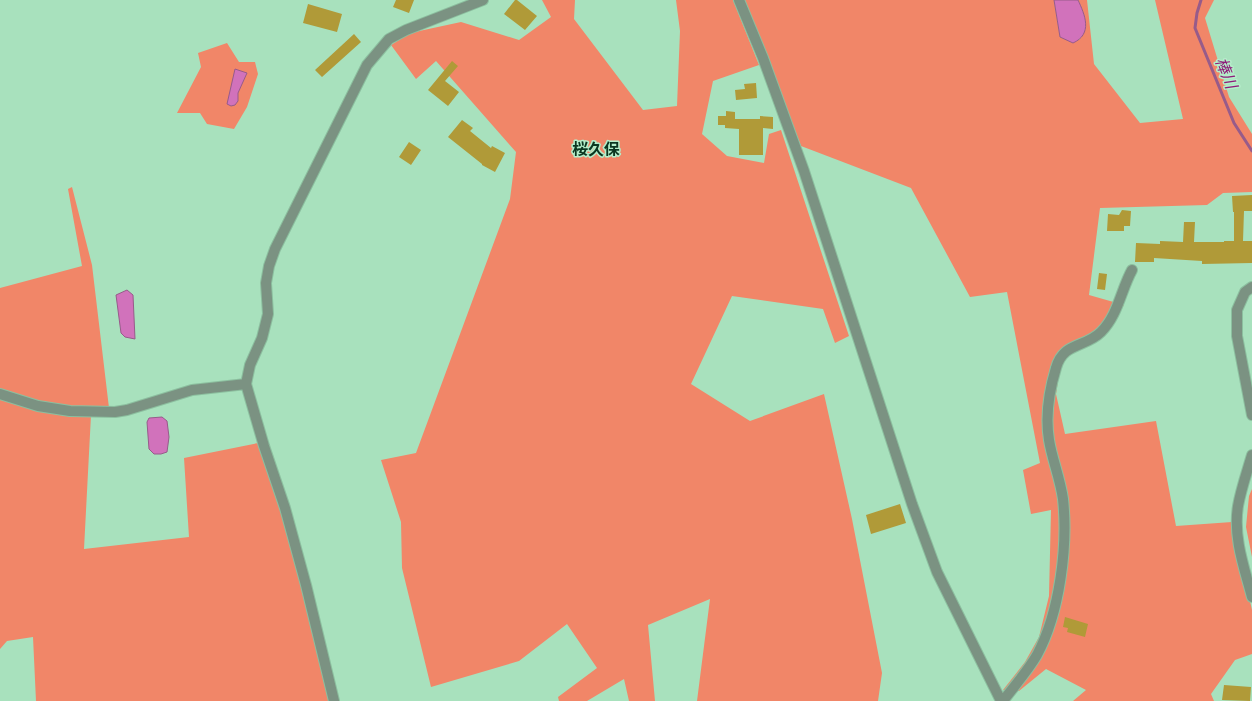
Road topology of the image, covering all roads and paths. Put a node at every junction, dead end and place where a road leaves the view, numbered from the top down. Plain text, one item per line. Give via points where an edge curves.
1 (483, 0) edge
2 (739, 0) edge
3 (1132, 270) dead end
4 (1252, 287) edge
5 (246, 384) junction
6 (0, 394) edge
7 (1252, 415) edge
8 (1252, 455) edge
9 (1252, 597) edge
10 (334, 701) edge
11 (1002, 701) edge

1 - 5 street via 406,30 390,39 367,66 275,249 266,283 267,320 250,365
2 - 11 street via 804,171 912,504 938,572
3 - 11 street via 1120,300 1101,332 1092,339 1063,352 1056,367 1048,403 1048,421 1049,440 1063,498 1063,560 1047,633 1026,673
4 - 7 street via 1245,292 1237,310 1237,336
5 - 6 street via 192,390 115,412 70,411 38,406
5 - 10 street via 285,508
8 - 9 street via 1238,506 1237,525 1237,539

